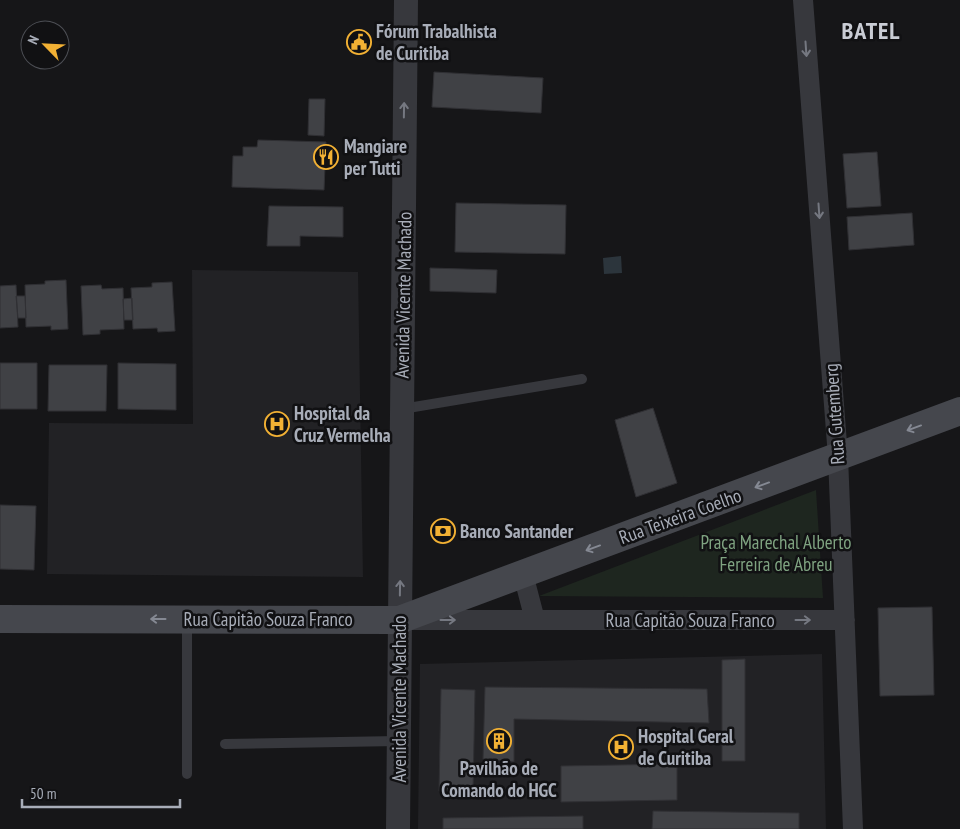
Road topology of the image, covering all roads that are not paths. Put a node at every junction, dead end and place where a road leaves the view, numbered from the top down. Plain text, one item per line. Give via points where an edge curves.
1 (406, 0) edge
2 (803, 0) edge
3 (582, 378) dead end
4 (402, 409) junction
5 (960, 411) edge
6 (838, 457) junction
7 (523, 574) junction
8 (0, 619) edge
9 (187, 619) junction
10 (399, 620) junction
11 (535, 620) junction
12 (845, 620) junction
13 (398, 741) junction
14 (224, 744) dead end
15 (187, 774) dead end
16 (398, 829) edge
17 (853, 829) edge

4 -> 1 street, Avenida Vicente Machado
2 -> 6 street, Rua Gutemberg
3 - 4 lane
10 -> 4 street, Avenida Vicente Machado
5 -> 6 main road, Rua Teixeira Coelho
6 -> 7 main road, Rua Teixeira Coelho
6 - 12 street, Rua Gutemberg
7 - 10 main road, Rua Teixeira Coelho
7 - 11 street
9 -> 8 main road, Rua Capitão Souza Franco
9 - 10 main road, Rua Capitão Souza Franco
9 - 15 lane
10 -> 11 street, Rua Capitão Souza Franco
10 - 13 street, Avenida Vicente Machado
11 -> 12 street, Rua Capitão Souza Franco
12 - 17 street, Rua Gutemberg
13 - 14 lane
13 - 16 street, Avenida Vicente Machado

